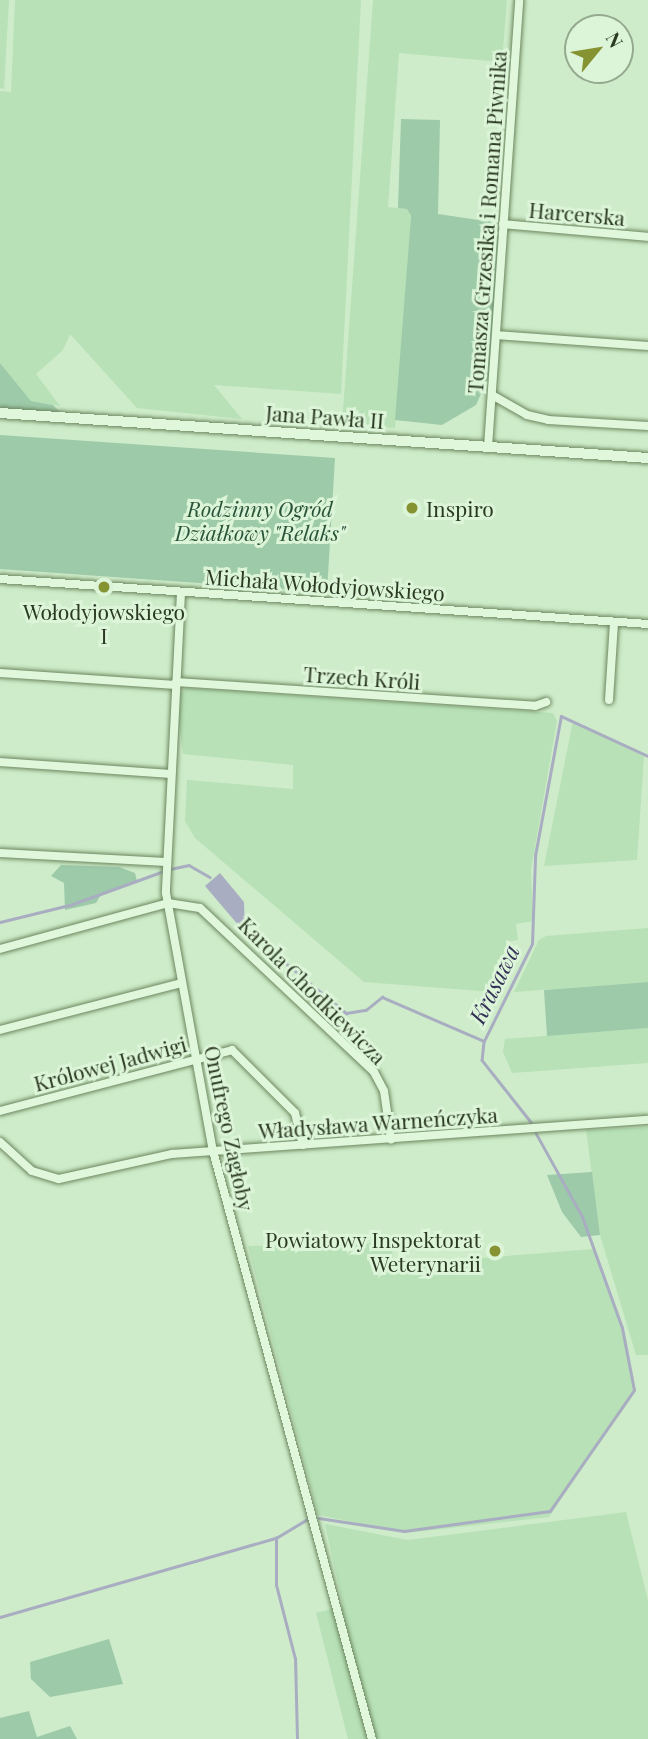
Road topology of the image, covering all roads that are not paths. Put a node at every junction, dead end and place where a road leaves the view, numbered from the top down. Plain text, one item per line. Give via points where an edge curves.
1 (519, 0) edge
2 (503, 223) junction
3 (648, 237) edge
4 (496, 335) junction
5 (648, 346) edge
6 (492, 395) junction
7 (0, 413) edge
8 (648, 426) edge
9 (488, 447) junction
10 (648, 458) edge
11 (0, 579) edge
12 (181, 593) junction
13 (614, 622) junction
14 (648, 624) edge
15 (0, 673) edge
16 (176, 683) junction
17 (609, 699) dead end
18 (546, 702) dead end
19 (0, 762) edge
20 (171, 774) junction
21 (0, 853) edge
22 (166, 868) junction
23 (168, 903) junction
24 (0, 948) edge
25 (182, 983) junction
26 (0, 1030) edge
27 (196, 1059) junction
28 (0, 1111) edge
29 (648, 1120) edge
30 (391, 1139) junction
31 (0, 1142) edge
32 (303, 1145) junction
33 (213, 1151) junction
34 (372, 1739) edge

1 - 2 street, Tomasza Grzesika i Romana Piwnika
2 - 3 street, Harcerska
2 - 4 street, Tomasza Grzesika i Romana Piwnika
4 - 5 street
4 - 6 street, Tomasza Grzesika i Romana Piwnika
6 - 8 street via 548,421
6 - 9 street, Tomasza Grzesika i Romana Piwnika
7 - 9 main road, Jana Pawła II
9 - 10 main road, Jana Pawła II
11 - 12 street, Michała Wołodyjowskiego
12 - 13 street, Michała Wołodyjowskiego
12 - 16 street, Onufrego Zagłoby
13 - 14 street, Michała Wołodyjowskiego
13 - 17 street
15 - 16 street, Trzech Króli
16 - 18 street, Trzech Króli via 535,706
16 - 20 street, Onufrego Zagłoby
19 - 20 street
20 - 22 street, Onufrego Zagłoby
21 - 22 street
22 - 23 street, Onufrego Zagłoby
23 - 24 street
23 - 25 street, Onufrego Zagłoby
23 - 30 street, Karola Chodkiewicza via 200,908 215,919 374,1072 384,1091
25 - 26 street
25 - 27 street, Onufrego Zagłoby
27 - 28 street, Królowej Jadwigi
27 - 32 street, Królowej Jadwigi via 236,1051 295,1113
27 - 33 street, Onufrego Zagłoby
29 - 30 street, Władysława Warneńczyka
30 - 32 street, Władysława Warneńczyka
31 - 33 street, Władysława Warneńczyka via 32,1171 58,1179 154,1157
32 - 33 street, Władysława Warneńczyka
33 - 34 street, Onufrego Zagłoby

